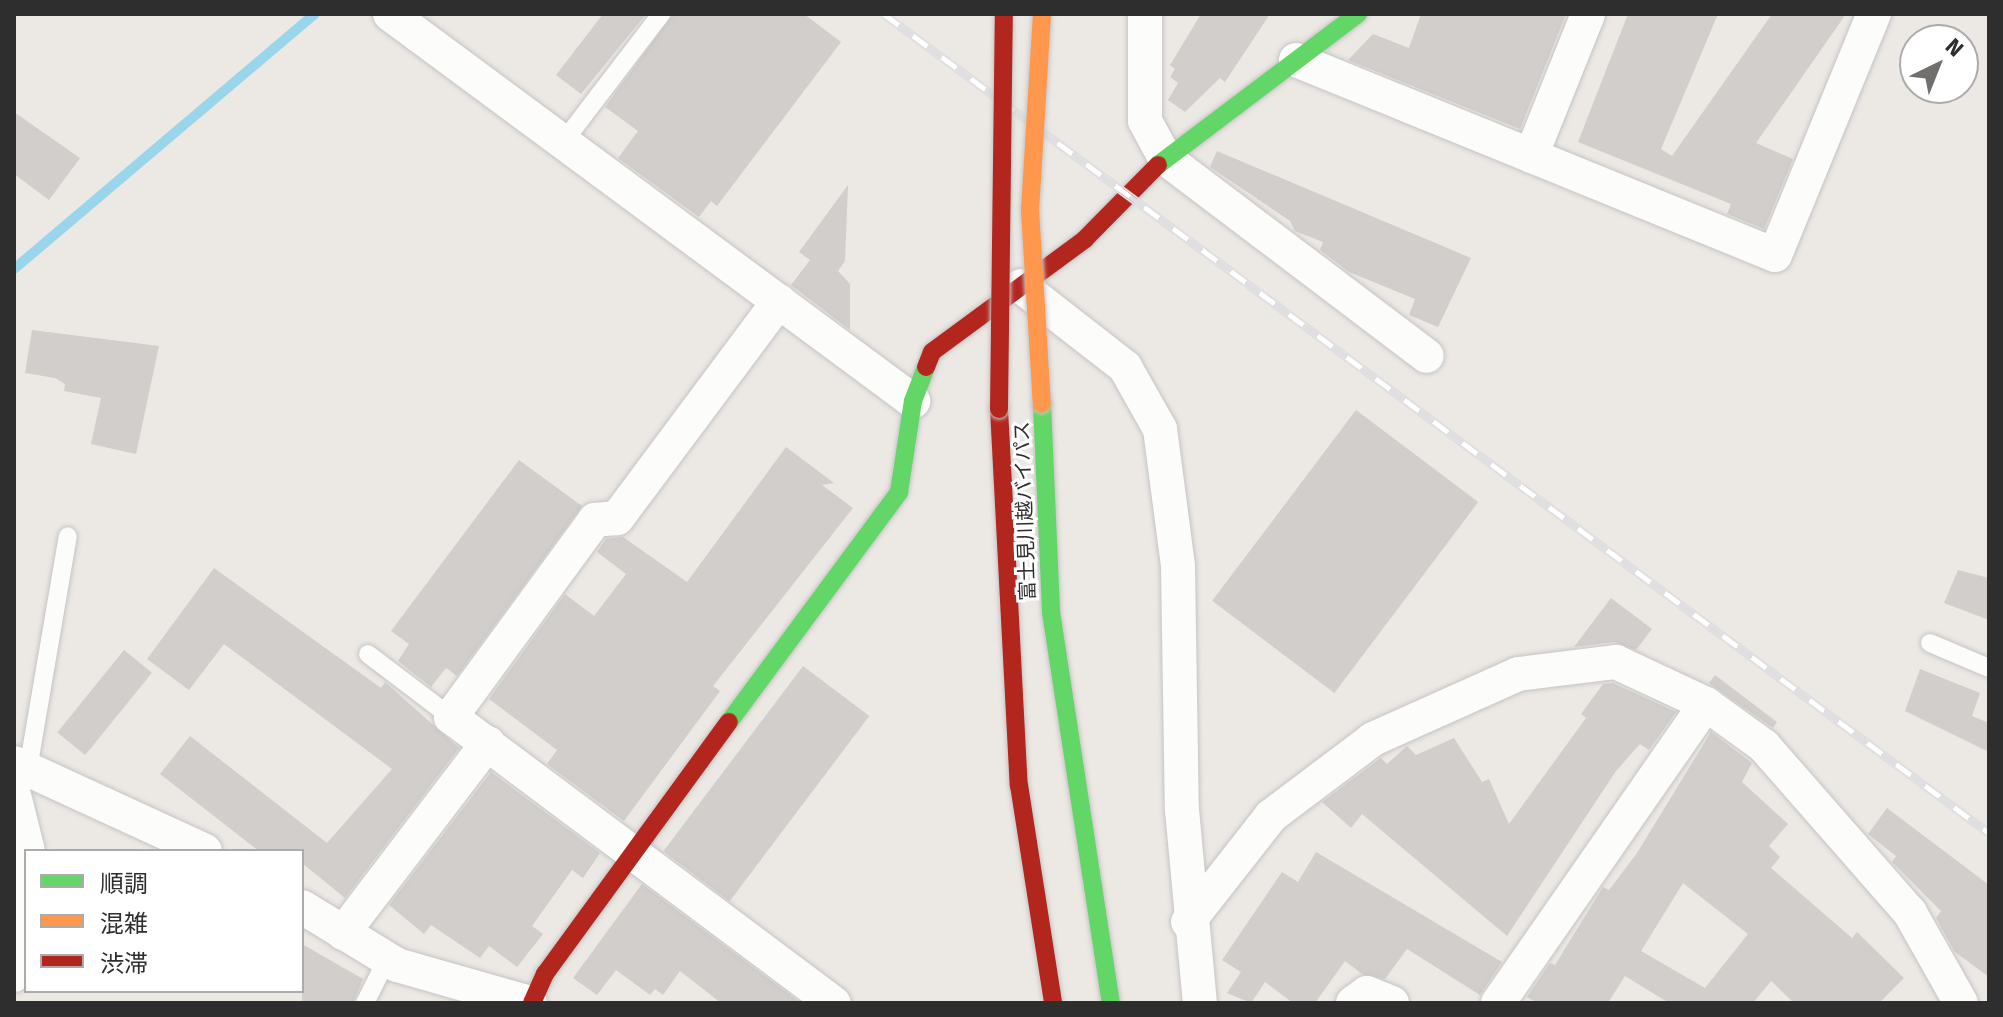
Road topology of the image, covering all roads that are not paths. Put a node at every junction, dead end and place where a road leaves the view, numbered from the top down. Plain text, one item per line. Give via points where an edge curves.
1 (390, 14) edge
2 (661, 14) edge
3 (1004, 14) edge
4 (1042, 14) edge
5 (1145, 14) edge
6 (1358, 14) edge
7 (1588, 14) edge
8 (1874, 14) edge
9 (1296, 60) junction
10 (564, 141) junction
11 (1531, 156) junction
12 (1165, 158) junction
13 (1017, 284) junction
14 (779, 301) junction
15 (1427, 356) dead end
16 (913, 401) junction
17 (68, 536) dead end
18 (1930, 643) dead end
19 (368, 654) dead end
20 (1989, 668) edge
21 (1706, 704) junction
22 (451, 717) junction
23 (488, 743) junction
24 (19, 776) edge
25 (28, 849) edge
26 (200, 849) edge
27 (631, 854) junction
28 (24, 886) edge
29 (304, 908) edge
30 (1188, 922) junction
31 (343, 933) junction
32 (387, 959) junction
33 (14, 975) edge
34 (1989, 990) edge
35 (365, 1003) edge
36 (531, 1003) edge
37 (834, 1003) edge
38 (1053, 1003) edge
39 (1111, 1003) edge
40 (1200, 1003) edge
41 (1353, 1003) edge
42 (1392, 1003) edge
43 (1498, 1003) edge
44 (1961, 1003) edge
45 (1976, 1003) edge

1 - 10 street
2 - 10 lane
3 - 38 main road, 富士見川越バイパス, bridge via 999,409 1019,785
4 - 39 main road, 富士見川越バイパス, bridge via 1030,210 1051,612
5 - 12 street via 1145,121
6 - 9 main road
7 - 11 street
8 - 11 street via 1775,255
9 - 11 street
9 - 12 main road
10 - 14 street
12 - 13 main road via 1085,239
12 - 15 street
13 - 16 main road via 932,352
13 - 30 street via 1125,367 1160,429 1178,566
14 - 16 street
14 - 22 street via 617,518 595,520
16 - 27 main road via 899,492
17 - 24 lane
18 - 20 lane
19 - 22 lane
21 - 30 street via 1616,662 1518,674 1373,739 1282,808
21 - 43 street
21 - 44 street via 1764,746 1848,835 1910,913
22 - 23 street
23 - 27 street
23 - 31 street
24 - 25 street
24 - 26 street
27 - 36 main road via 545,974
27 - 37 street
28 - 33 street
29 - 31 street
30 - 40 street
31 - 32 street
32 - 35 lane
32 - 36 street
34 - 45 street
41 - 42 street via 1367,993

